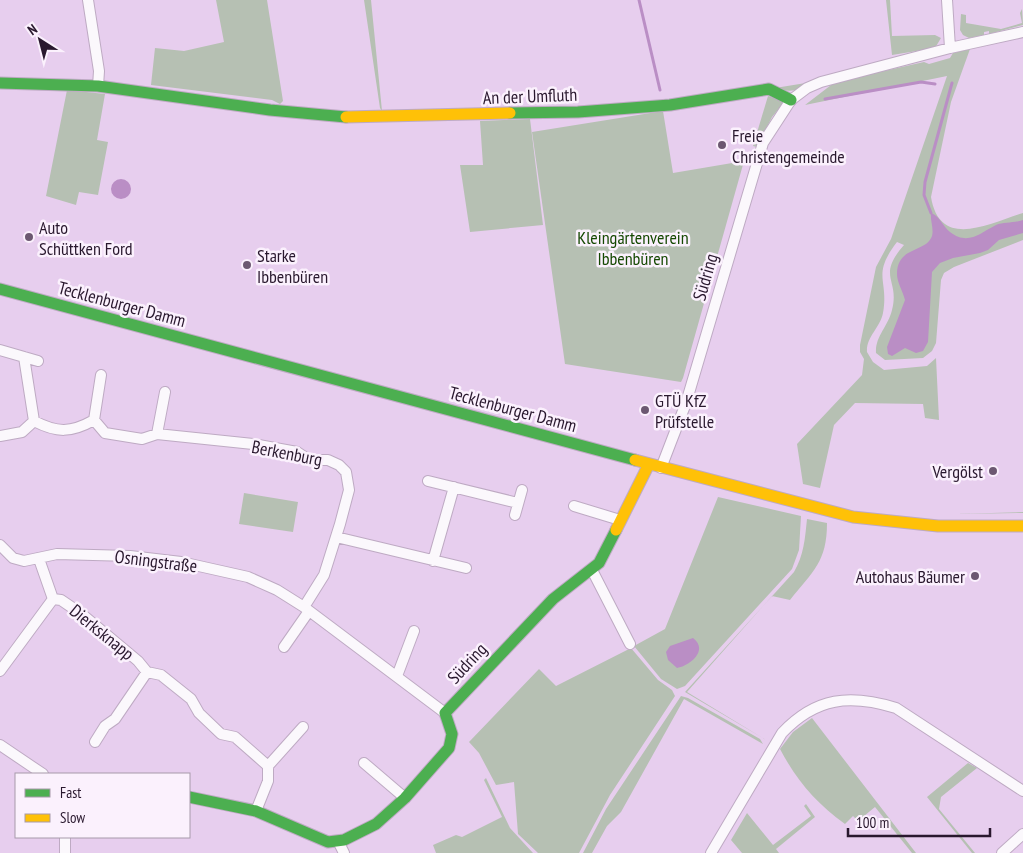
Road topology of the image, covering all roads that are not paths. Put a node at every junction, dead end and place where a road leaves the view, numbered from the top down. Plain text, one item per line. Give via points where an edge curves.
1 (88, 0) edge
2 (947, 0) edge
3 (1023, 32) edge
4 (950, 48) junction
5 (0, 83) edge
6 (98, 86) junction
7 (791, 100) junction
8 (0, 289) edge
9 (0, 350) edge
10 (24, 357) junction
11 (38, 361) dead end
12 (101, 375) dead end
13 (164, 392) dead end
14 (94, 420) junction
15 (34, 422) junction
16 (157, 434) junction
17 (0, 436) edge
18 (649, 464) junction
19 (661, 468) junction
20 (428, 481) dead end
21 (454, 487) junction
22 (522, 490) dead end
23 (518, 503) junction
24 (574, 506) dead end
25 (515, 515) dead end
26 (620, 520) junction
27 (1023, 526) edge
28 (336, 537) junction
29 (2, 552) edge
30 (39, 559) junction
31 (433, 560) junction
32 (466, 568) dead end
33 (592, 570) junction
34 (52, 599) junction
35 (306, 609) junction
36 (414, 631) dead end
37 (630, 644) dead end
38 (284, 647) dead end
39 (0, 672) edge
40 (147, 672) junction
41 (397, 676) junction
42 (445, 712) junction
43 (303, 727) dead end
44 (95, 742) dead end
45 (0, 745) edge
46 (364, 763) dead end
47 (268, 766) junction
48 (42, 773) edge
49 (1023, 791) edge
50 (190, 797) edge
51 (405, 798) junction
52 (256, 811) junction
53 (1023, 834) edge
54 (65, 838) edge
55 (338, 841) junction
56 (65, 853) edge
57 (344, 853) edge
58 (711, 853) edge
59 (1002, 853) edge

1 - 6 street via 99,71
2 - 4 street
3 - 4 street
4 - 7 street via 821,82
5 - 6 street, An der Umfluth
6 - 7 street, An der Umfluth via 342,117 578,112 670,105 769,88
7 - 19 street, Südring via 763,143 686,404
8 - 18 street, Tecklenburger Damm
9 - 10 street
10 - 11 street
10 - 15 street
12 - 14 street
13 - 16 street
14 - 15 street via 77,430 49,429
14 - 16 street, Berkenburg via 105,433 142,439
15 - 17 street via 22,432
16 - 28 street, Berkenburg via 254,444 297,452 309,460 328,460 339,465 346,472 349,490
18 - 19 street, Tecklenburger Damm
18 - 26 street, Südring
19 - 27 street, Tecklenburger Damm via 799,504 890,523 946,528
20 - 21 street
21 - 23 street
21 - 31 street
22 - 23 street
23 - 25 street
24 - 26 street
26 - 33 street, Südring via 600,564
28 - 31 street
28 - 35 street, Berkenburg via 324,575
29 - 30 street, Osningstraße via 18,559
30 - 34 street, Dierksknapp
30 - 35 street, Osningstraße via 57,554 122,555 224,570 277,590
31 - 32 street
33 - 37 street
33 - 42 street, Südring via 553,600
34 - 39 street, Dierksknapp
34 - 40 street, Dierksknapp via 61,600 83,615
35 - 38 street
35 - 41 street, Osningstraße
36 - 41 street
40 - 44 street, Dierksknapp
40 - 47 street, Dierksknapp via 161,675 191,699 199,713 221,734 235,737
41 - 42 street, Osningstraße
42 - 51 street via 452,734 449,748
43 - 47 street
45 - 48 street
46 - 51 street
47 - 52 street via 268,781
49 - 58 street via 896,708 872,701 848,699 829,702 794,721 782,733
50 - 52 street
51 - 55 street via 376,824
52 - 55 street via 328,842
53 - 59 street
54 - 56 street
55 - 57 street

